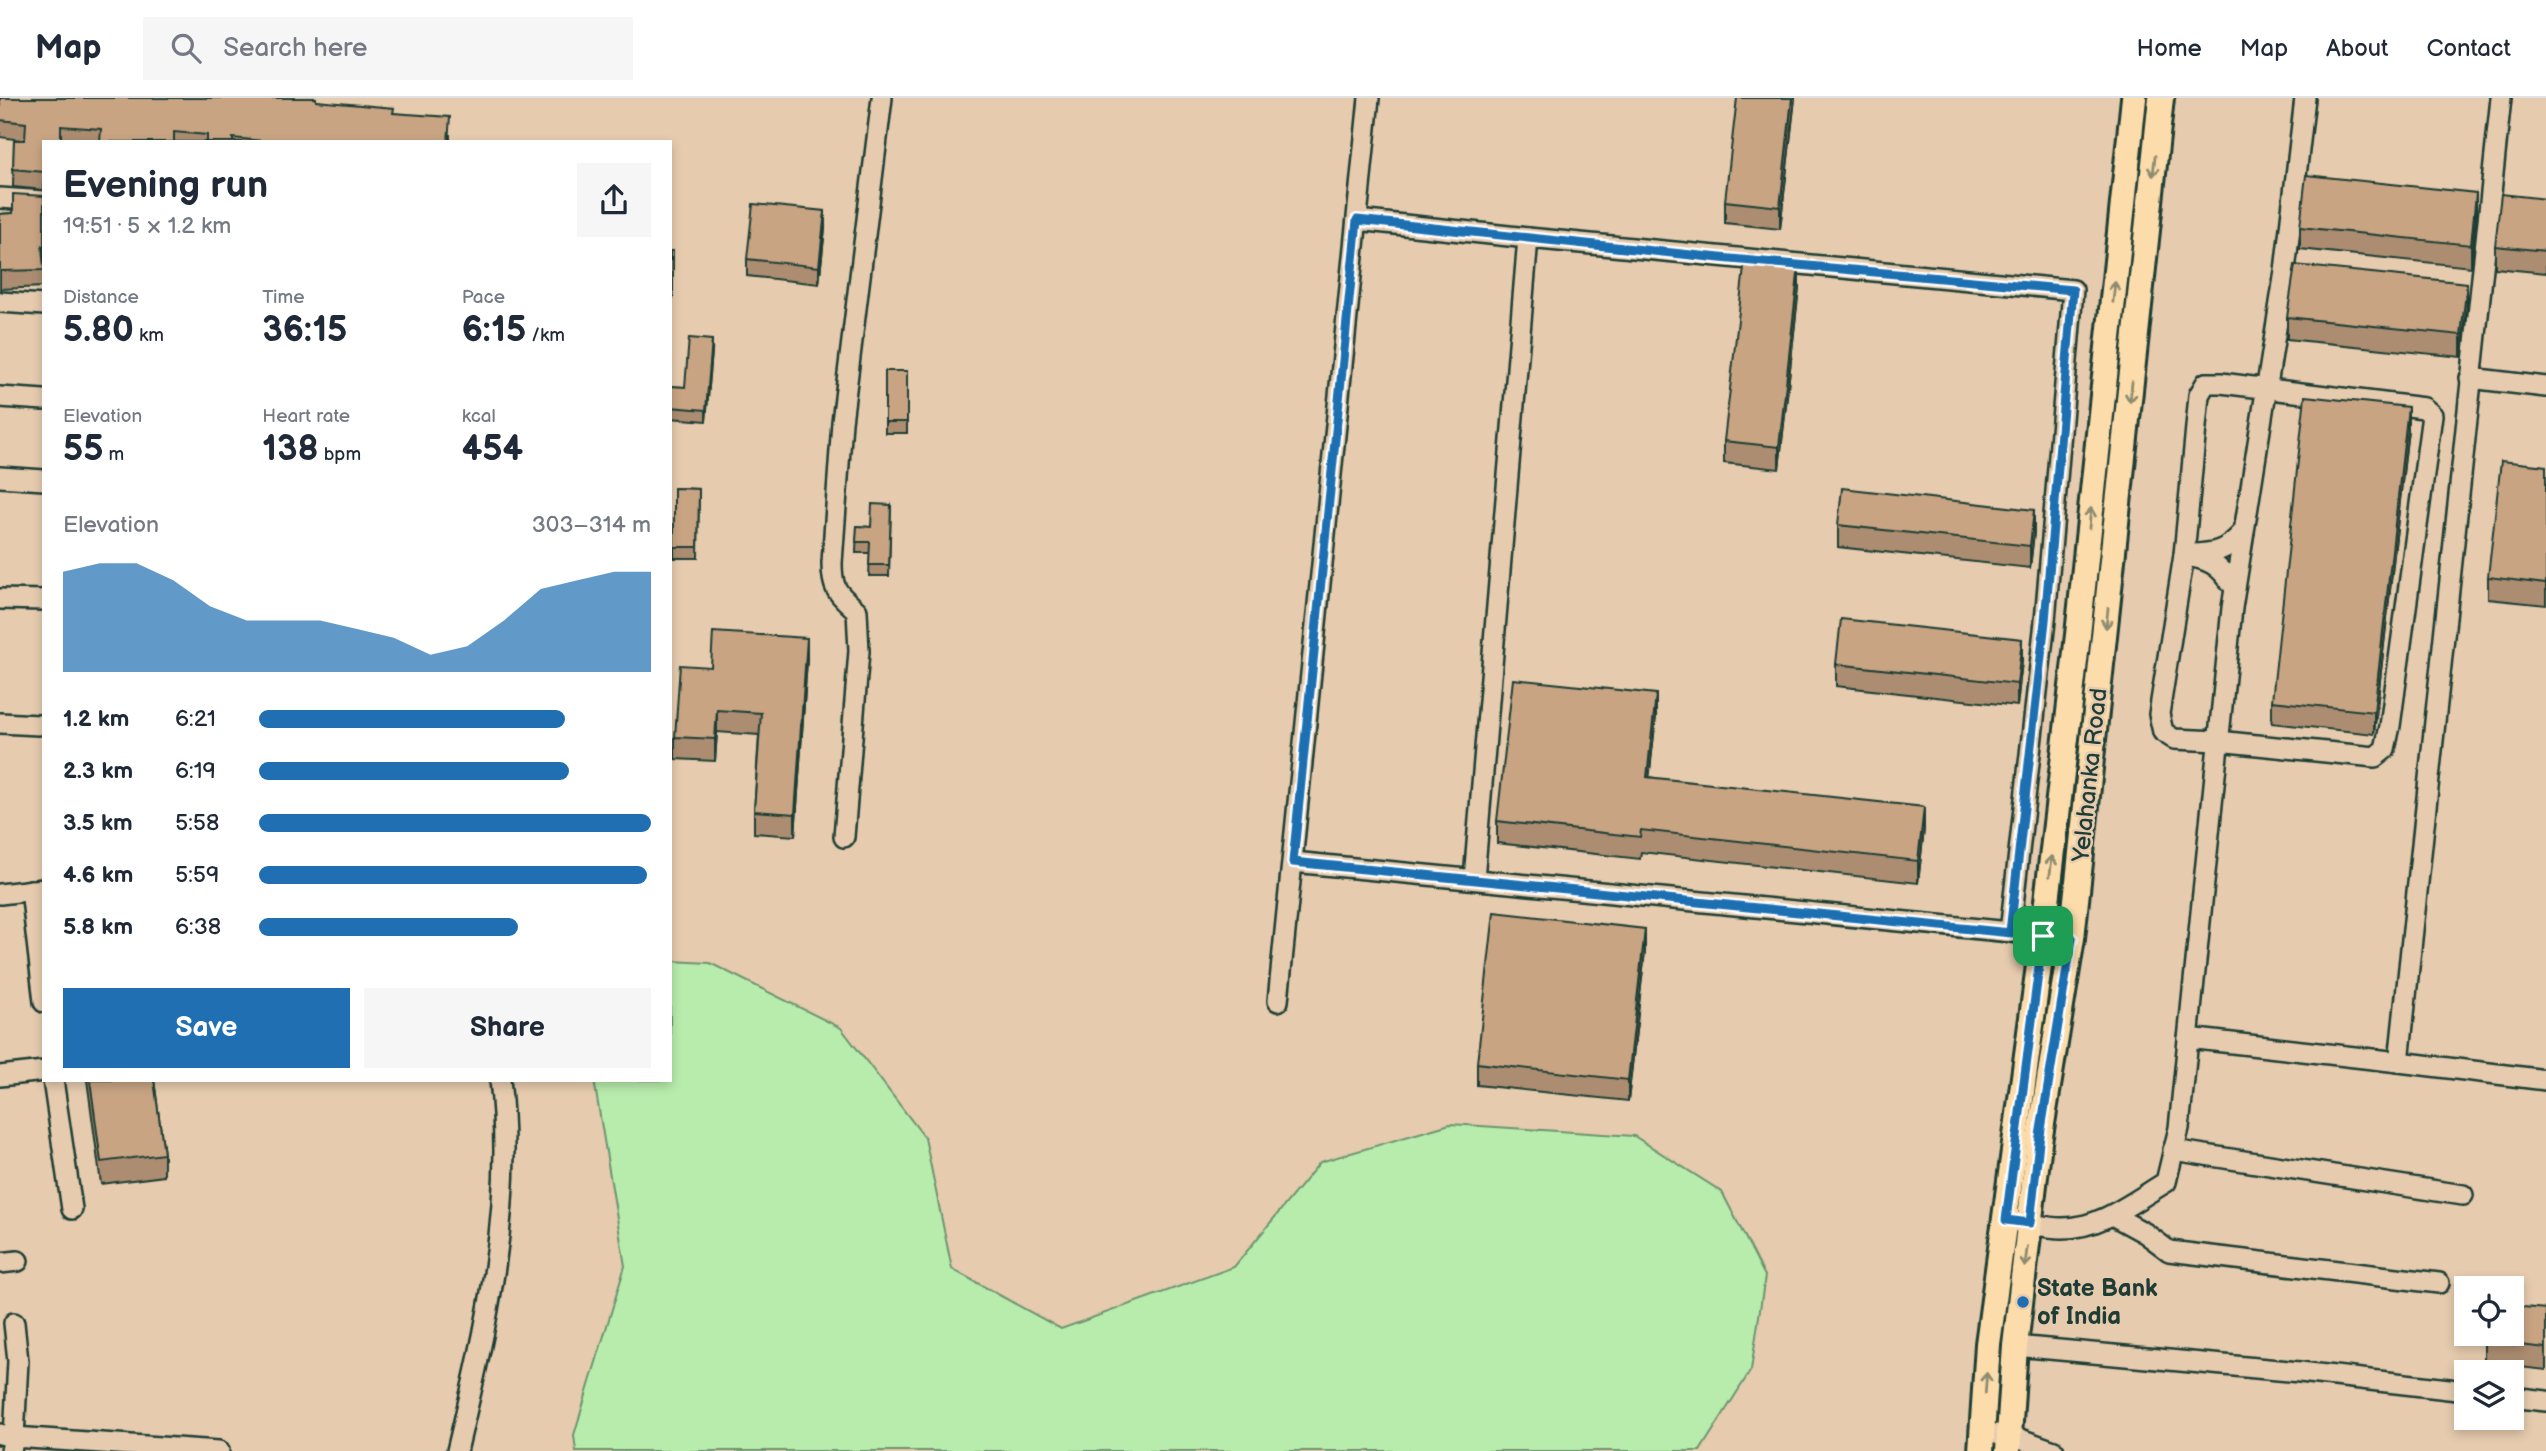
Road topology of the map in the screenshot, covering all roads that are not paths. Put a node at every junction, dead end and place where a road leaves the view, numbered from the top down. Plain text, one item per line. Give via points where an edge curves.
1 (882, 98) edge
2 (1369, 98) edge
3 (2134, 98) edge
4 (2161, 98) edge
5 (2305, 98) edge
6 (2501, 98) edge
7 (0, 198) edge
8 (42, 201) edge
9 (1357, 220) junction
10 (1528, 237) junction
11 (0, 302) edge
12 (42, 305) edge
13 (2470, 378) junction
14 (2546, 387) edge
15 (2267, 388) junction
16 (0, 397) edge
17 (42, 400) edge
18 (0, 477) edge
19 (42, 480) edge
20 (2244, 531) junction
21 (2184, 555) junction
22 (2235, 588) junction
23 (0, 599) edge
24 (42, 600) edge
25 (0, 723) edge
26 (38, 725) dead end
27 (2218, 741) junction
28 (844, 837) dead end
29 (1293, 862) junction
30 (1474, 879) junction
31 (37, 889) edge
32 (0, 894) edge
33 (2010, 932) junction
34 (2043, 936) junction
35 (2072, 938) junction
36 (42, 970) edge
37 (1278, 1001) dead end
38 (2188, 1038) junction
39 (2399, 1062) junction
40 (42, 1070) edge
41 (0, 1076) edge
42 (2546, 1080) edge
43 (53, 1082) edge
44 (500, 1082) edge
45 (2174, 1150) junction
46 (2463, 1195) dead end
47 (72, 1209) dead end
48 (2112, 1215) junction
49 (2018, 1222) junction
50 (2439, 1283) dead end
51 (14, 1324) dead end
52 (2015, 1346) junction
53 (2454, 1390) edge
54 (2524, 1398) edge
55 (2546, 1401) edge
56 (8, 1441) edge
57 (1982, 1442) edge
58 (2009, 1443) edge
59 (219, 1451) edge
60 (457, 1451) edge
61 (2054, 1451) edge

1 - 28 street via 842,422 832,563 836,592 858,611 859,652
2 - 9 street
34 -> 3 main road, Yelahanka Road
4 -> 35 main road, Yelahanka Road
5 - 15 street
6 - 13 street
7 - 8 street
9 - 10 street
9 - 29 street
10 - 30 street
10 - 33 street via 2073,290 2045,621
11 - 12 street
13 - 14 street
13 - 39 street
15 - 20 street
15 - 21 street via 2206,383 2199,395
15 - 27 street via 2424,408 2432,415 2427,464 2385,749 2375,757 2356,757
16 - 17 street
18 - 19 street
20 - 21 street via 2231,547 2211,554
20 - 22 street
21 - 22 street via 2221,569
21 - 27 street via 2159,714 2163,732 2174,739
22 - 27 street
23 - 24 street
25 - 26 street
27 - 38 street
29 - 30 street
29 - 37 street
30 - 33 street
31 - 32 street
31 - 36 street
33 - 34 street
34 - 35 street
34 - 49 main road, Yelahanka Road
35 - 49 main road, Yelahanka Road via 2039,1142
38 - 39 street
38 - 45 street
39 - 42 street
40 - 41 street
43 - 47 street
44 - 60 street via 505,1186 483,1342
45 - 46 street
45 - 48 street via 2165,1182
48 - 49 street via 2063,1229
48 - 50 street via 2169,1251
49 -> 52 main road, Yelahanka Road
57 -> 49 main road, Yelahanka Road via 1988,1344
51 - 56 street via 18,1361
52 - 53 street
52 - 58 main road, Yelahanka Road
54 - 55 street
56 - 59 street
57 - 58 street
58 - 61 street

